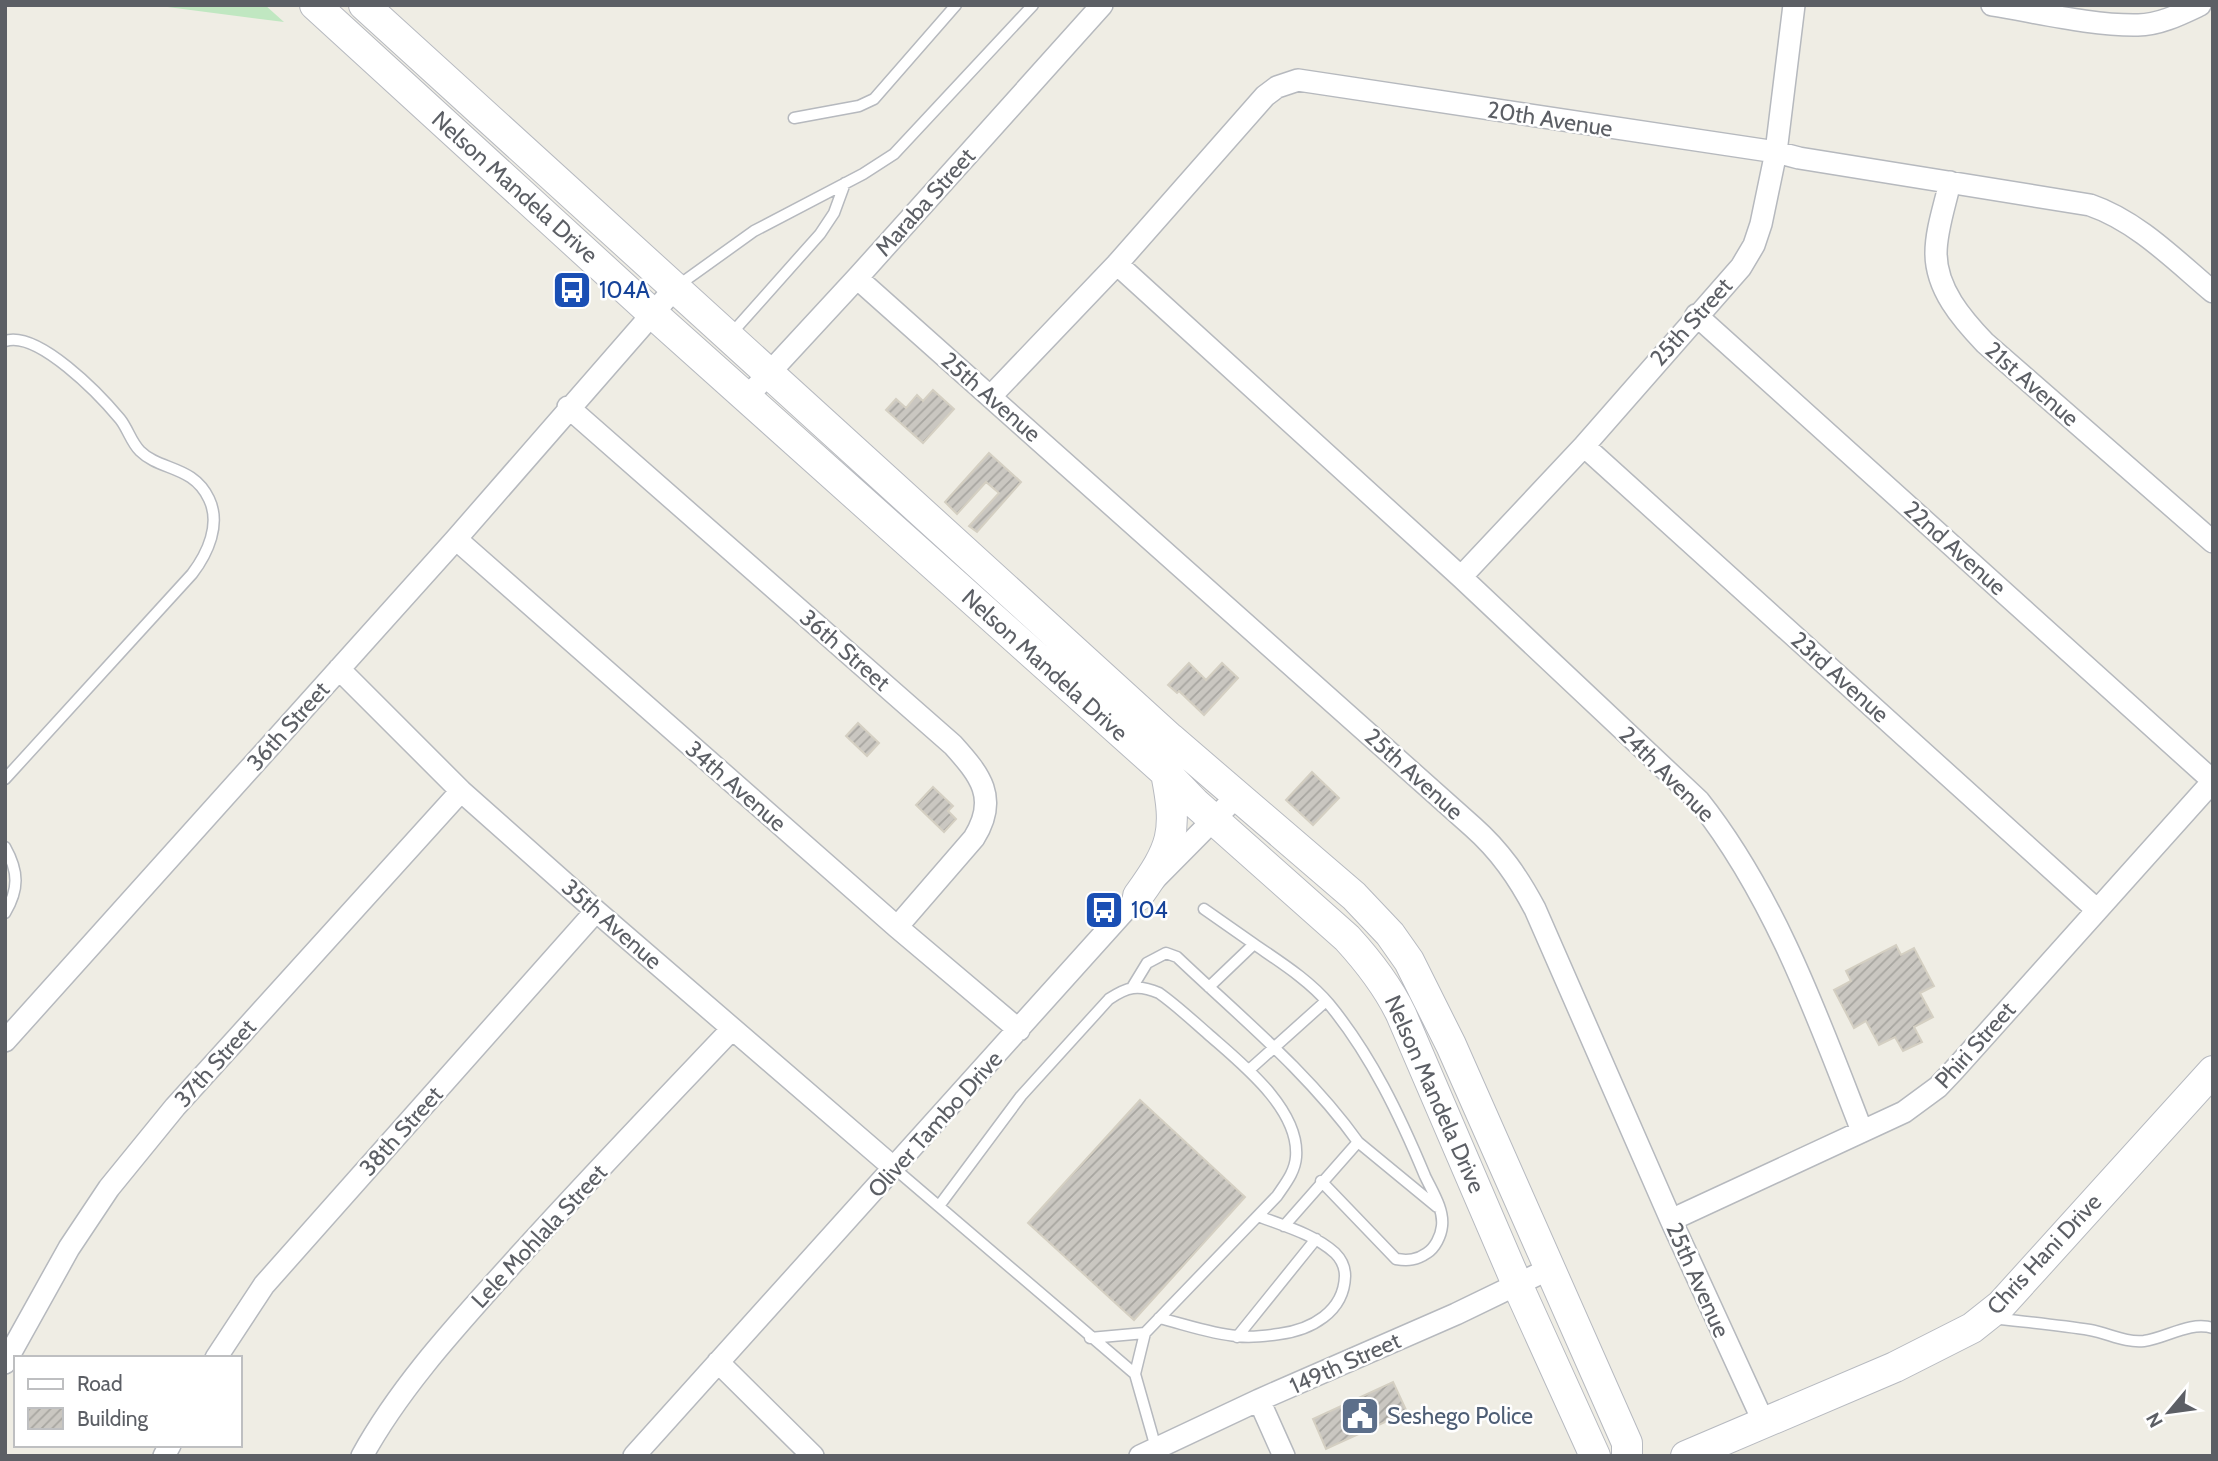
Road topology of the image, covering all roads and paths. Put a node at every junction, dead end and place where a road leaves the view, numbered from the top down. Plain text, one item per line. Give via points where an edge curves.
1 (315, 5) edge
2 (364, 5) edge
3 (956, 5) edge
4 (1033, 5) edge
5 (1102, 5) edge
6 (1794, 5) edge
7 (1992, 5) edge
8 (2200, 5) edge
9 (794, 118) dead end
10 (1776, 152) junction
11 (1950, 182) junction
12 (845, 183) junction
13 (1117, 264) junction
14 (857, 278) junction
15 (675, 288) junction
16 (2213, 292) edge
17 (652, 313) junction
18 (1696, 315) junction
19 (729, 336) junction
20 (5, 341) edge
21 (769, 372) junction
22 (991, 396) junction
23 (747, 397) junction
24 (568, 407) junction
25 (1584, 446) junction
26 (456, 539) junction
27 (2213, 542) edge
28 (1461, 577) junction
29 (339, 669) junction
30 (1166, 773) junction
31 (5, 779) edge
32 (2213, 781) edge
33 (461, 791) junction
34 (1238, 795) junction
35 (1214, 820) junction
36 (5, 847) edge
37 (1138, 896) junction
38 (1204, 909) dead end
39 (2096, 909) junction
40 (596, 911) junction
41 (5, 913) edge
42 (897, 927) junction
43 (1254, 944) junction
44 (1133, 986) junction
45 (1209, 987) junction
46 (1326, 1001) junction
47 (732, 1029) junction
48 (1019, 1030) junction
49 (5, 1041) edge
50 (1276, 1048) junction
51 (1249, 1070) junction
52 (2213, 1071) edge
53 (1862, 1131) junction
54 (1358, 1142) junction
55 (894, 1168) junction
56 (1321, 1181) junction
57 (939, 1206) junction
58 (1440, 1210) junction
59 (1258, 1216) junction
60 (1671, 1220) junction
61 (1284, 1226) junction
62 (1316, 1239) junction
63 (1549, 1269) junction
64 (1517, 1284) junction
65 (1986, 1317) junction
66 (1159, 1318) junction
67 (2213, 1328) edge
68 (1145, 1333) junction
69 (1237, 1337) junction
70 (1090, 1338) junction
71 (217, 1356) edge
72 (718, 1362) junction
73 (5, 1363) edge
74 (1135, 1374) junction
75 (1259, 1400) junction
76 (1764, 1423) junction
77 (1148, 1452) edge
78 (362, 1456) edge
79 (634, 1456) edge
80 (813, 1456) edge
81 (1284, 1456) edge
82 (1595, 1456) edge
83 (1627, 1456) edge
84 (1686, 1456) edge

1 - 17 main road, Nelson Mandela Drive
2 - 15 main road, Nelson Mandela Drive
3 - 9 lane via 874,99
4 - 12 lane via 894,154
5 - 14 street, Maraba Street
6 - 10 street, 25th Street
7 - 8 street via 2140,25
10 - 11 street, 20th Avenue
10 - 13 street, 20th Avenue via 1298,80 1265,96
10 - 18 street, 25th Street via 1754,245 1741,267
11 - 16 street, 20th Avenue via 2074,201 2108,211
11 - 27 street, 21st Avenue via 1936,252 1939,278 1958,312 1985,343
12 - 15 lane via 754,231
12 - 19 lane via 834,213 820,233
13 - 22 street, 20th Avenue
13 - 28 street, 24th Avenue
14 - 21 street, Maraba Street
14 - 22 street, 25th Avenue
15 - 17 street, 36th Street
15 - 19 main road, Nelson Mandela Drive
17 - 23 main road, Nelson Mandela Drive
17 - 24 street, 36th Street
18 - 25 street, 25th Street
18 - 32 street, 22nd Avenue
19 - 21 main road, Nelson Mandela Drive
20 - 31 lane via 22,339 48,352 118,417 139,450 196,481 213,511 209,544 192,574
21 - 23 street, Maraba Street
21 - 34 main road, Nelson Mandela Drive
22 - 60 street, 25th Avenue via 1503,856 1535,909
23 - 30 main road, Nelson Mandela Drive
24 - 26 street, 36th Street
24 - 42 street, 36th Street via 953,745 976,771 985,790 983,824
25 - 28 street, 25th Street
25 - 39 street, 23rd Avenue
26 - 29 street, 36th Street
26 - 42 street, 34th Avenue
28 - 53 street, 24th Avenue via 1699,801 1719,826 1784,943
29 - 33 street, 35th Avenue
29 - 49 street, 36th Street
30 - 35 main road, Nelson Mandela Drive
30 - 37 main road via 1173,814 1171,841
32 - 39 street, Phiri Street
33 - 40 street, 35th Avenue
33 - 73 street, 37th Street via 175,1107 108,1188
34 - 35 street, Oliver Tambo Drive
34 - 63 main road, Nelson Mandela Drive via 1371,912 1409,961
35 - 37 street, Oliver Tambo Drive
35 - 64 main road, Nelson Mandela Drive via 1347,938 1389,989
36 - 41 lane via 17,882
37 - 48 street, Oliver Tambo Drive
38 - 43 lane
39 - 53 street, Phiri Street via 1938,1087 1904,1112
40 - 47 street, 35th Avenue
40 - 71 street, 38th Street via 264,1285
42 - 48 street, 34th Avenue
43 - 45 lane
43 - 46 lane
44 - 45 lane via 1147,963 1166,953 1177,957
44 - 51 lane via 1146,987 1169,1000
44 - 57 lane via 1109,999 1021,1096
45 - 50 lane
46 - 50 lane
46 - 58 lane via 1376,1072
47 - 55 street, 35th Avenue
47 - 78 street, Lele Mohlala Street via 444,1339 378,1427
48 - 55 street, Oliver Tambo Drive
50 - 51 lane
50 - 54 lane
51 - 59 lane via 1286,1117 1295,1138 1292,1174
52 - 65 main road, Chris Hani Drive
53 - 60 street, Phiri Street
54 - 56 lane
54 - 58 lane
55 - 57 lane
55 - 72 street, Oliver Tambo Drive
56 - 58 lane via 1396,1259 1412,1261 1431,1251 1442,1226
56 - 61 lane
57 - 70 lane
59 - 61 lane
59 - 66 lane
60 - 76 street, 25th Avenue
61 - 62 lane
62 - 69 lane
62 - 69 lane via 1341,1260 1345,1272 1344,1291 1335,1307 1299,1330
63 - 64 street, 149th Street
63 - 83 main road, Nelson Mandela Drive via 1627,1443
64 - 75 street, 149th Street
64 - 82 main road, Nelson Mandela Drive
65 - 67 lane via 2094,1331 2133,1341 2196,1326
65 - 76 main road, Chris Hani Drive via 1895,1367
66 - 68 lane
66 - 69 lane
68 - 70 lane
68 - 74 lane
70 - 74 lane
72 - 79 street, Oliver Tambo Drive
72 - 80 street
74 - 77 lane
75 - 77 street, 149th Street
75 - 81 street
76 - 84 main road, Chris Hani Drive

